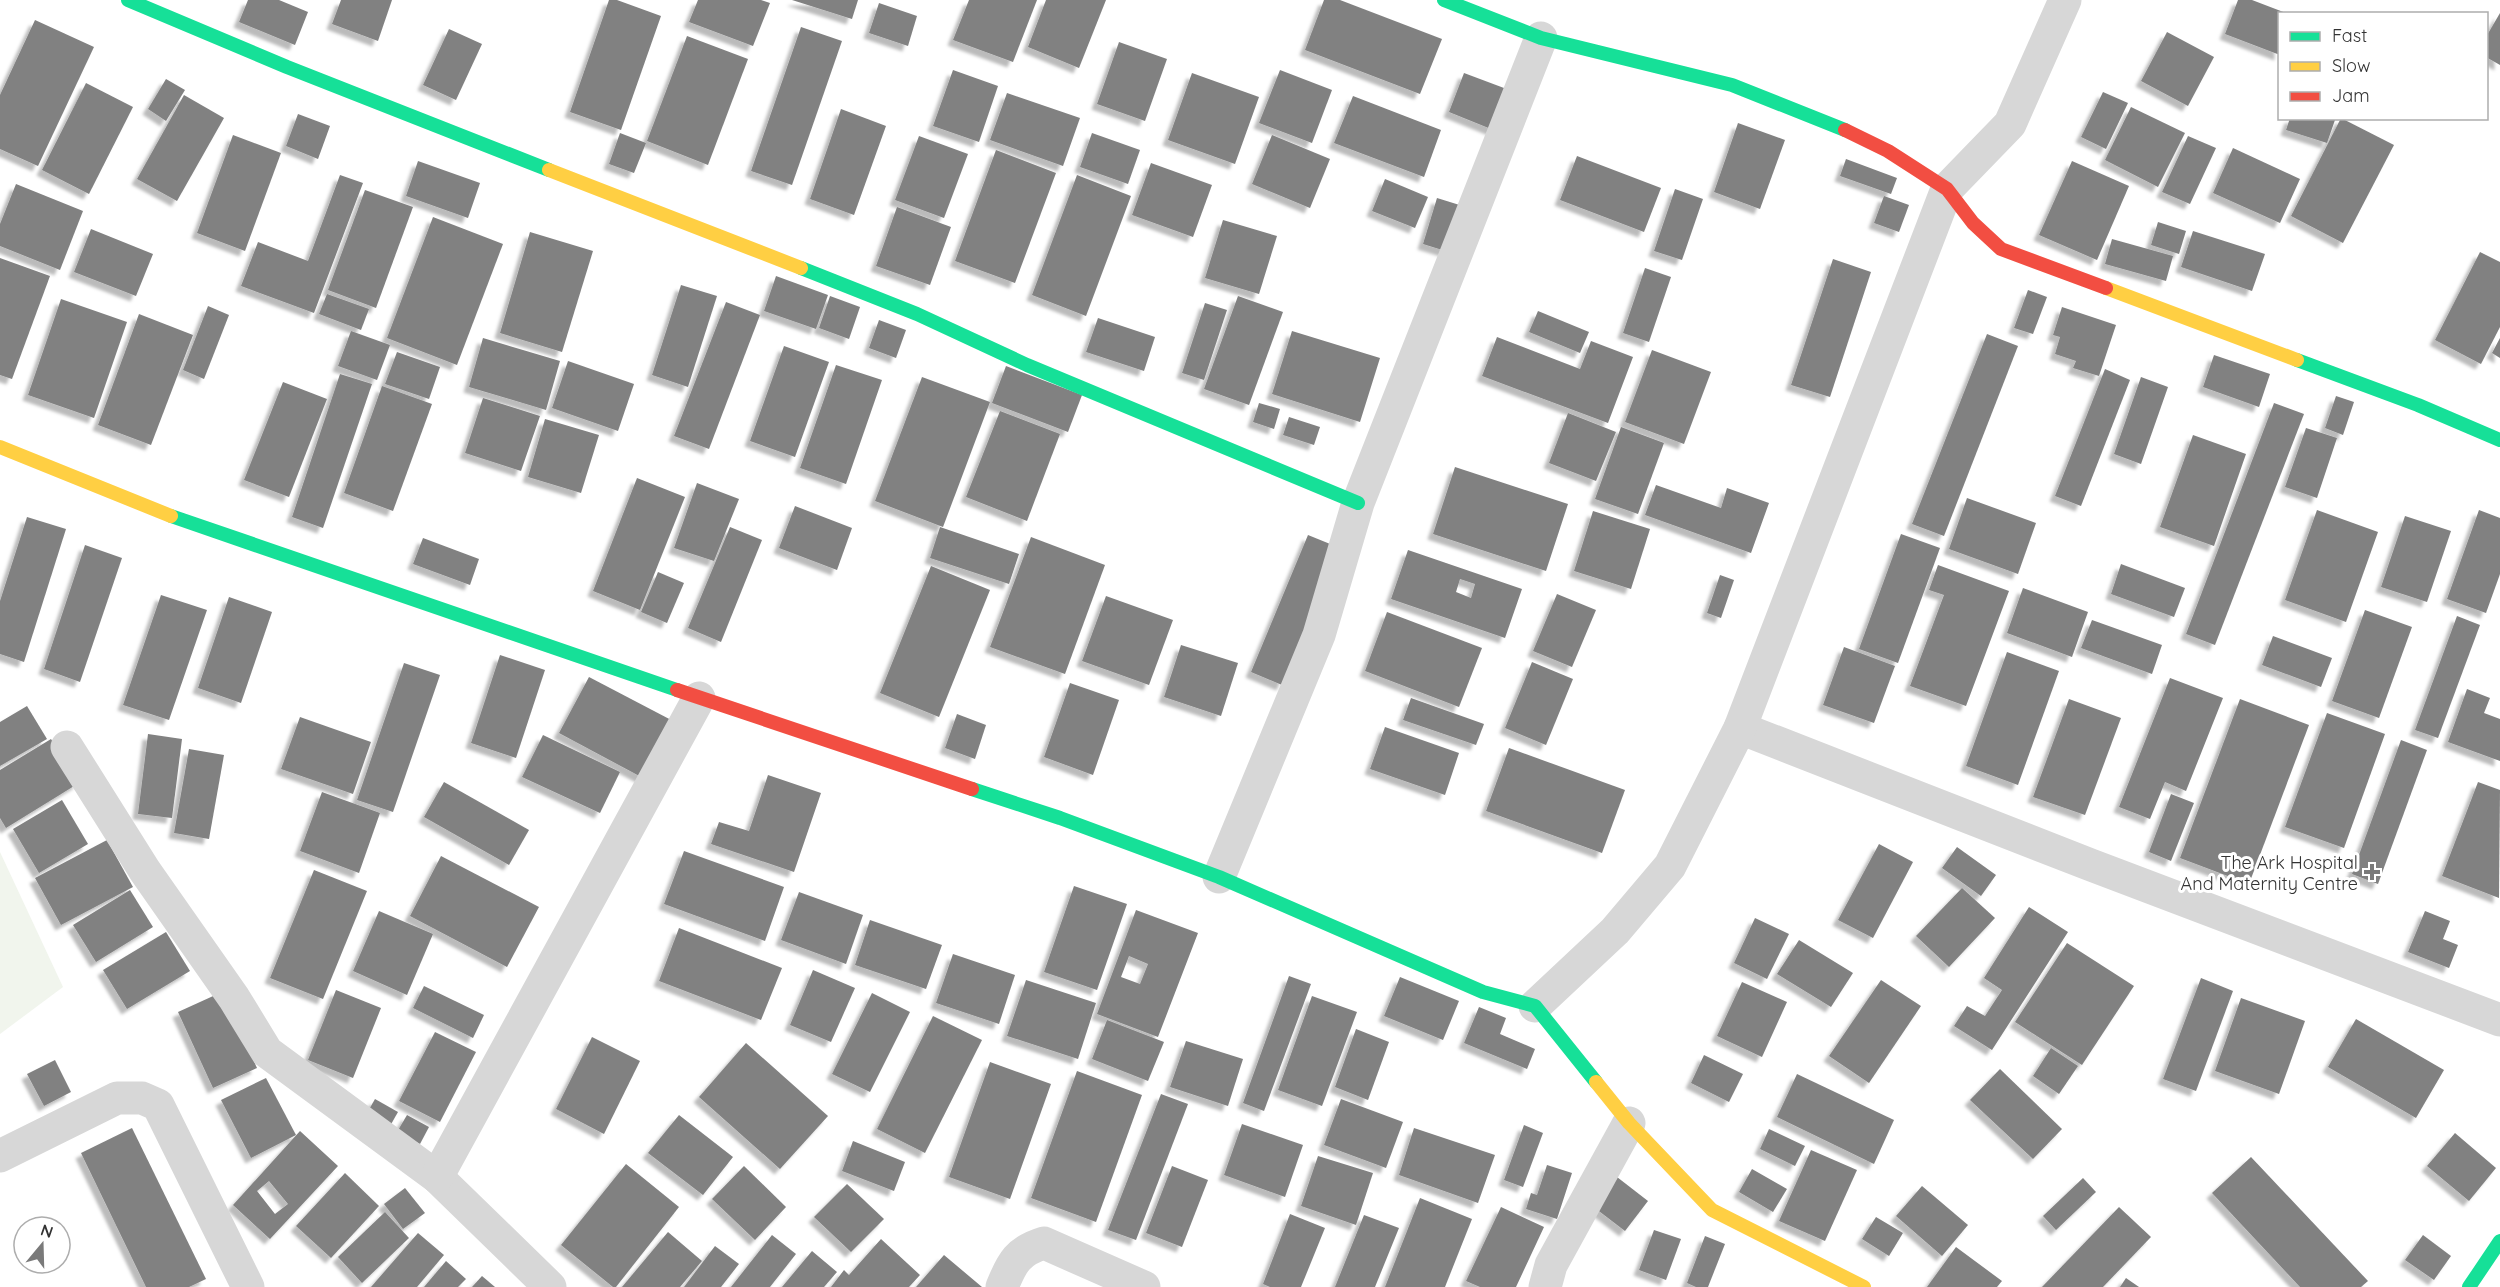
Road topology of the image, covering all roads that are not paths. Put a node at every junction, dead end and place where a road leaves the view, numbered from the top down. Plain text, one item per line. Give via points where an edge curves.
1 (128, 0) edge
2 (1444, 0) edge
3 (2065, 0) edge
4 (1541, 38) junction
5 (1947, 189) junction
6 (2500, 440) edge
7 (0, 447) edge
8 (1358, 503) junction
9 (699, 698) junction
10 (1740, 728) junction
11 (67, 747) dead end
12 (1219, 877) junction
13 (1535, 1006) junction
14 (2500, 1020) edge
15 (1629, 1123) junction
16 (0, 1156) edge
17 (437, 1177) junction
18 (2500, 1241) edge
19 (248, 1287) edge
20 (550, 1287) edge
21 (1002, 1287) edge
22 (1144, 1287) edge
23 (1545, 1287) edge
24 (1864, 1287) edge
25 (2469, 1287) edge

1 - 8 street via 298,71 917,314 1027,365
2 - 4 street
3 - 5 street via 2010,124
4 - 5 street via 1732,85 1888,151
4 - 8 street
5 - 6 street via 1973,223 2001,249 2418,405
5 - 10 street
7 - 9 street via 155,510
8 - 12 street via 1319,635
9 - 12 street via 1060,818
9 - 17 street
10 - 13 street via 1670,866 1615,931
10 - 14 street
11 - 17 street via 267,1052
12 - 13 street via 1483,992
13 - 15 street
15 - 23 street via 1551,1264
15 - 24 street via 1712,1210
16 - 19 street via 117,1098 142,1098 158,1104
17 - 20 street
18 - 25 street
21 - 22 street via 1011,1264 1028,1248 1044,1243

